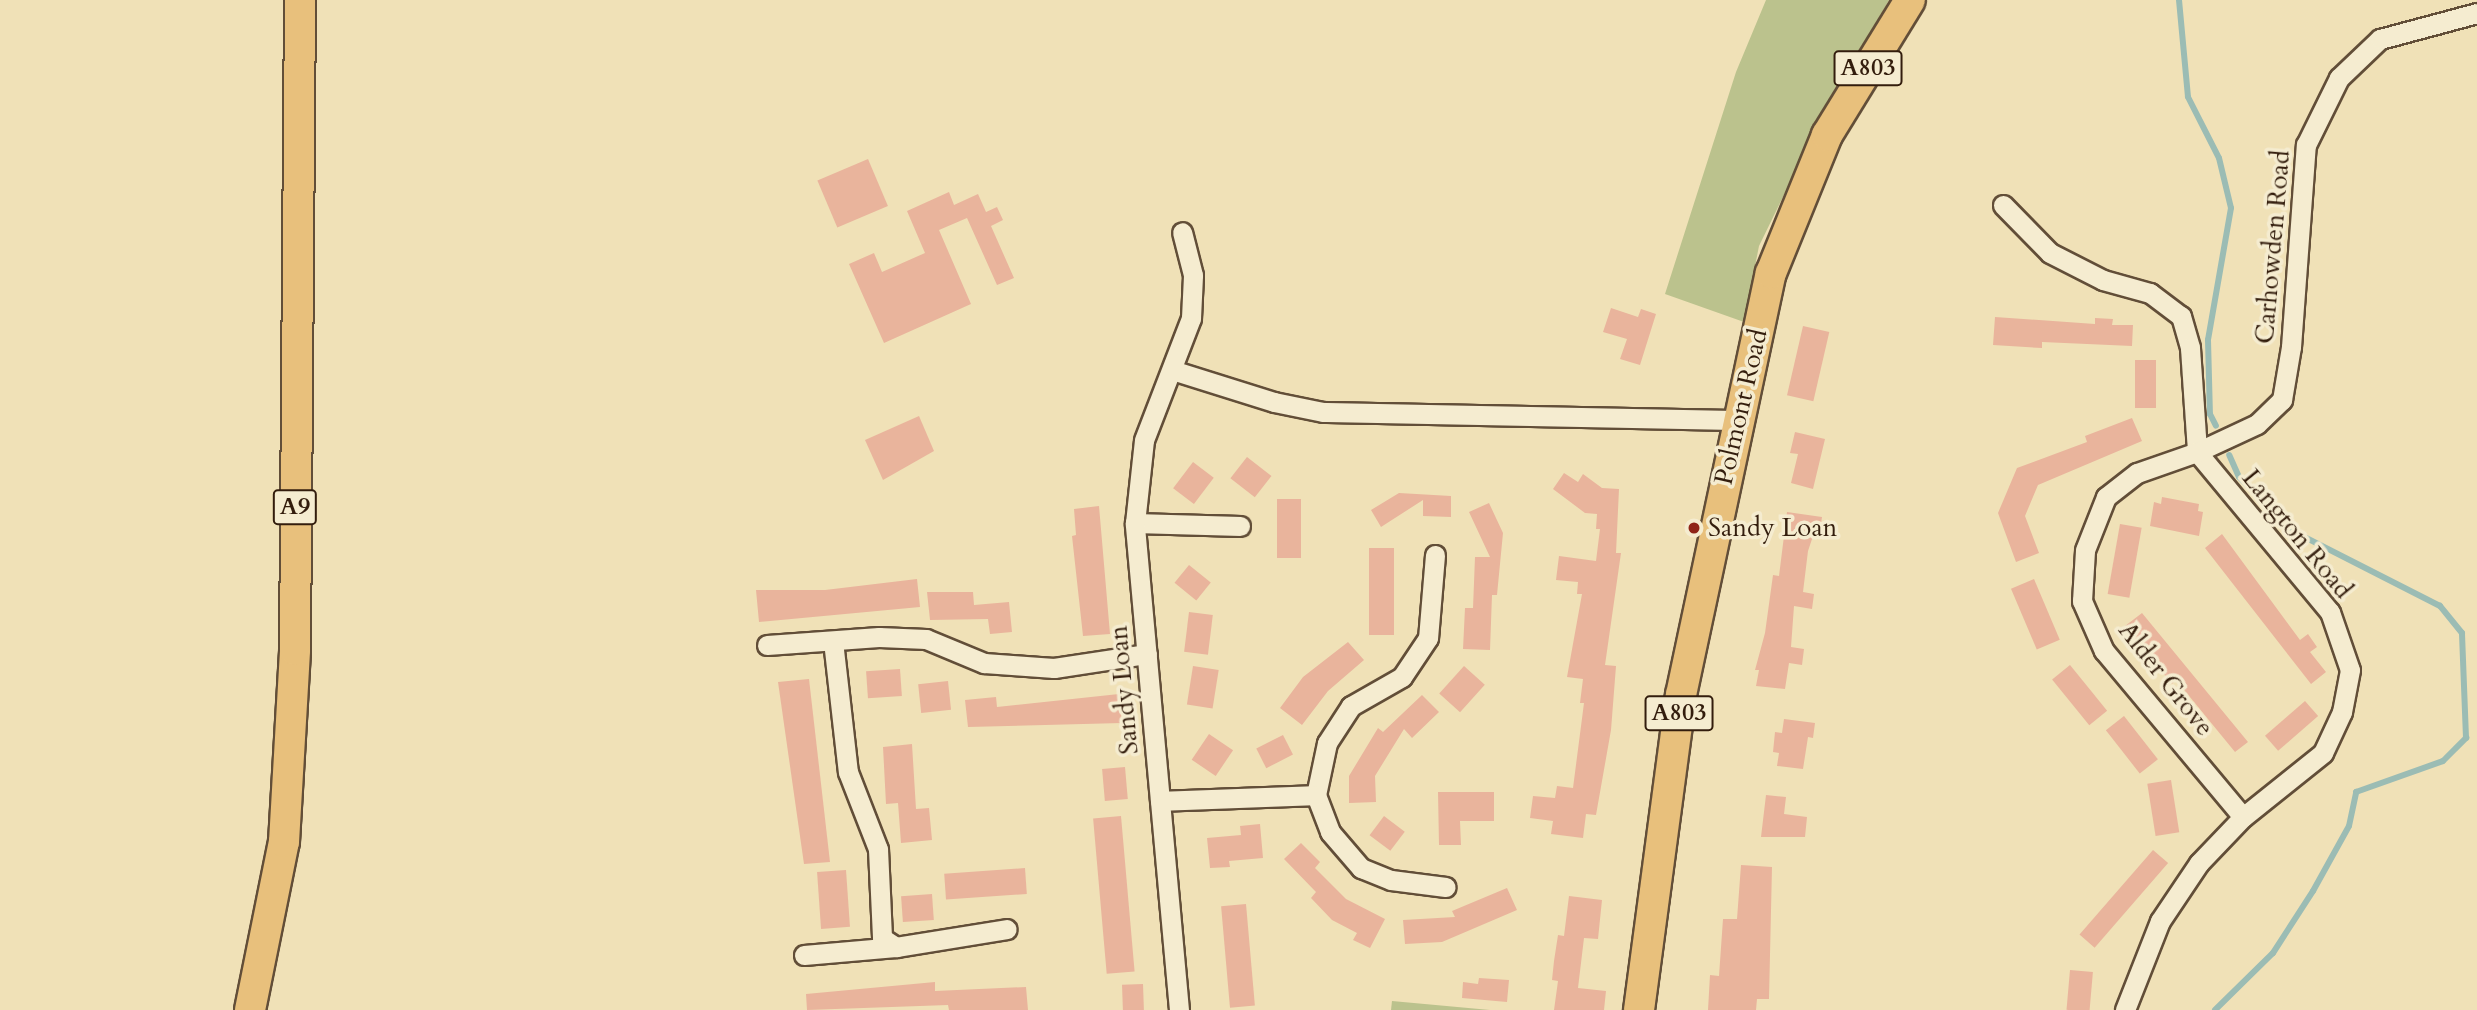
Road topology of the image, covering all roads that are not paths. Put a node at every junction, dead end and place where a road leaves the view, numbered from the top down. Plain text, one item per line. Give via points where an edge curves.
1 (300, 0) edge
2 (1910, 0) edge
3 (2477, 13) edge
4 (2003, 205) dead end
5 (1182, 232) dead end
6 (1172, 370) junction
7 (1737, 420) junction
8 (2197, 452) junction
9 (1135, 523) junction
10 (1240, 526) dead end
11 (1434, 555) dead end
12 (833, 641) junction
13 (767, 645) dead end
14 (1147, 654) junction
15 (1316, 795) junction
16 (1160, 801) junction
17 (2243, 817) junction
18 (1446, 887) dead end
19 (1007, 929) dead end
20 (896, 947) junction
21 (804, 955) dead end
22 (250, 1010) edge
23 (1179, 1010) edge
24 (1639, 1010) edge
25 (2125, 1010) edge

1 - 22 main road, A9 via 295,650 284,842
2 - 7 main road, Polmont Road / A803 via 1827,135 1796,203 1771,273
3 - 8 street, Carhowden Road via 2381,40 2339,78 2306,145 2291,347 2282,400 2257,424
4 - 8 street via 2050,253 2103,280 2150,293 2181,316 2190,348
5 - 6 street, Sandy Loan via 1193,275 1191,318
6 - 7 street via 1323,412
6 - 9 street, Sandy Loan via 1144,440
7 - 24 main road, Polmont Road / A803 via 1681,695
8 - 17 street, Langton Road via 2330,612 2350,670 2342,712 2323,753
8 - 17 street, Alder Grove via 2137,473 2106,497 2085,550 2082,601 2104,651
9 - 10 street
9 - 14 street, Sandy Loan
11 - 15 street via 1428,638 1402,677 1351,706 1327,743
12 - 13 street
12 - 14 street via 926,639 984,663 1054,668
12 - 20 street via 848,772 878,849 882,938
14 - 16 street, Sandy Loan
15 - 16 street
15 - 18 street via 1330,832 1361,868 1391,880
16 - 23 street, Sandy Loan
17 - 25 street, Langton Road via 2199,863 2160,922
19 - 20 street
20 - 21 street

